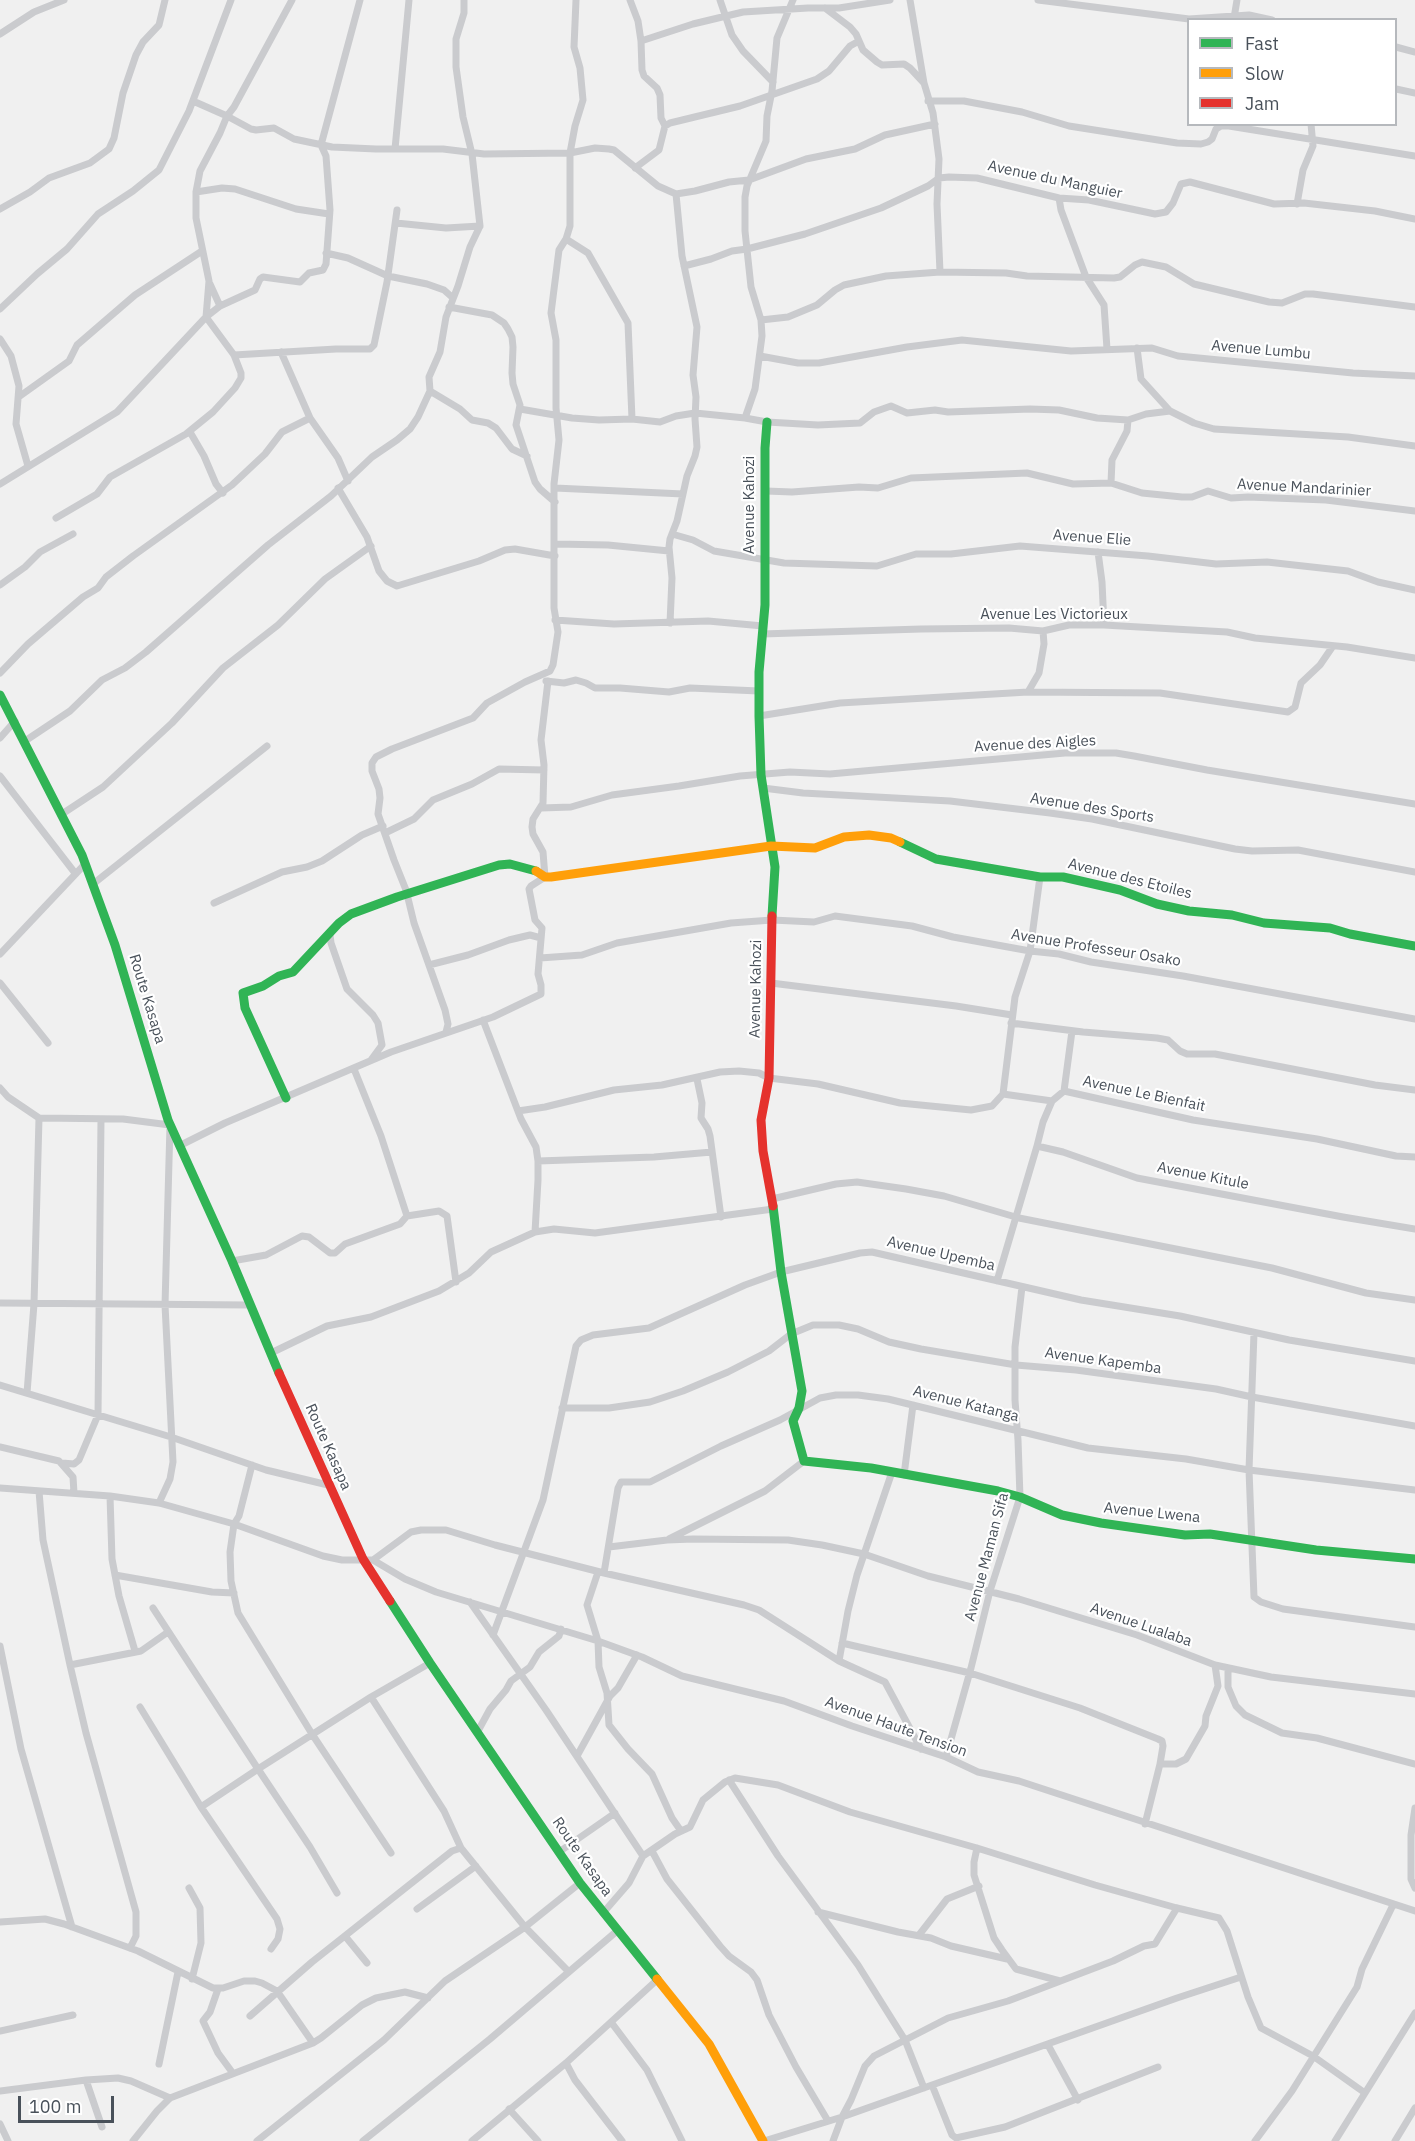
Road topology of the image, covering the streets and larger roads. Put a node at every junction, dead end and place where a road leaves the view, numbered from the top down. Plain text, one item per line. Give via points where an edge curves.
1 (63, 0) edge
2 (165, 0) edge
3 (231, 0) edge
4 (292, 0) edge
5 (360, 0) edge
6 (409, 0) edge
7 (464, 0) edge
8 (576, 0) edge
9 (630, 0) edge
10 (720, 0) edge
11 (793, 0) edge
12 (890, 0) edge
13 (910, 0) edge
14 (1038, 0) edge
15 (1236, 0) edge
16 (51, 2) edge
17 (825, 8) junction
18 (790, 9) junction
19 (725, 17) junction
20 (1234, 18) edge
21 (1263, 18) edge
22 (1187, 20) edge
23 (0, 34) edge
24 (641, 41) junction
25 (860, 41) junction
26 (1397, 48) edge
27 (1415, 52) edge
28 (772, 82) junction
29 (924, 83) junction
30 (1397, 89) edge
31 (1415, 93) edge
32 (771, 94) junction
33 (193, 101) junction
34 (928, 101) junction
35 (227, 116) junction
36 (935, 124) junction
37 (665, 126) junction
38 (1220, 126) edge
39 (1228, 126) edge
40 (1311, 126) edge
41 (1314, 139) junction
42 (321, 145) junction
43 (395, 149) junction
44 (570, 153) junction
45 (472, 154) junction
46 (1415, 156) edge
47 (635, 168) junction
48 (939, 178) junction
49 (749, 180) junction
50 (196, 192) junction
51 (676, 194) junction
52 (1059, 198) junction
53 (1297, 204) junction
54 (0, 208) edge
55 (397, 210) dead end
56 (329, 214) junction
57 (1415, 219) edge
58 (396, 223) junction
59 (480, 226) junction
60 (566, 239) junction
61 (747, 249) junction
62 (202, 250) junction
63 (326, 253) junction
64 (684, 266) junction
65 (940, 272) junction
66 (388, 276) junction
67 (1086, 277) junction
68 (209, 281) junction
69 (453, 298) junction
70 (220, 306) junction
71 (449, 307) junction
72 (1415, 307) edge
73 (0, 309) edge
74 (206, 317) junction
75 (761, 320) junction
76 (0, 339) edge
77 (1137, 348) junction
78 (1107, 349) junction
79 (281, 352) junction
80 (234, 355) junction
81 (760, 356) junction
82 (1415, 376) edge
83 (430, 392) junction
84 (20, 396) junction
85 (520, 409) junction
86 (1170, 411) junction
87 (695, 413) junction
88 (557, 414) junction
89 (310, 418) junction
90 (745, 418) junction
91 (633, 419) junction
92 (1128, 420) junction
93 (767, 422) junction
94 (190, 432) junction
95 (1415, 446) edge
96 (527, 456) junction
97 (28, 466) junction
98 (348, 481) junction
99 (1110, 483) junction
100 (0, 484) edge
101 (338, 488) junction
102 (555, 488) junction
103 (766, 491) junction
104 (223, 493) junction
105 (683, 494) junction
106 (555, 502) junction
107 (1415, 511) edge
108 (56, 518) dead end
109 (73, 534) dead end
110 (672, 534) junction
111 (556, 544) junction
112 (371, 546) junction
113 (669, 551) junction
114 (1098, 552) junction
115 (555, 556) junction
116 (765, 561) junction
117 (0, 585) edge
118 (1415, 590) edge
119 (555, 620) junction
120 (670, 623) junction
121 (1104, 625) junction
122 (762, 630) junction
123 (1043, 631) junction
124 (1333, 646) junction
125 (1415, 658) edge
126 (0, 673) edge
127 (536, 678) junction
128 (548, 681) junction
129 (759, 692) junction
130 (1028, 692) junction
131 (0, 694) edge
132 (759, 716) junction
133 (15, 721) junction
134 (0, 738) edge
135 (25, 741) junction
136 (267, 746) dead end
137 (544, 770) junction
138 (761, 775) junction
139 (0, 776) edge
140 (763, 788) junction
141 (1415, 804) edge
142 (541, 808) junction
143 (62, 814) junction
144 (384, 830) junction
145 (771, 846) junction
146 (85, 864) junction
147 (1415, 872) edge
148 (75, 873) junction
149 (545, 877) junction
150 (1040, 877) junction
151 (93, 884) junction
152 (407, 894) junction
153 (214, 903) dead end
154 (772, 920) junction
155 (330, 935) junction
156 (541, 938) junction
157 (1415, 946) edge
158 (1030, 951) junction
159 (0, 954) edge
160 (540, 958) junction
161 (429, 965) junction
162 (0, 983) edge
163 (771, 983) junction
164 (1012, 1019) junction
165 (1415, 1019) edge
166 (483, 1020) junction
167 (1072, 1030) junction
168 (446, 1032) junction
169 (48, 1043) dead end
170 (370, 1062) junction
171 (354, 1069) junction
172 (769, 1078) junction
173 (697, 1079) junction
174 (0, 1088) edge
175 (1415, 1090) edge
176 (1064, 1091) junction
177 (1003, 1094) junction
178 (286, 1098) junction
179 (1052, 1101) junction
180 (518, 1111) junction
181 (39, 1118) junction
182 (101, 1119) junction
183 (170, 1125) junction
184 (179, 1146) junction
185 (1037, 1146) junction
186 (712, 1152) junction
187 (1415, 1157) edge
188 (538, 1161) junction
189 (772, 1199) junction
190 (773, 1209) junction
191 (407, 1216) junction
192 (722, 1217) junction
193 (1015, 1217) junction
194 (1415, 1229) edge
195 (535, 1232) junction
196 (232, 1261) junction
197 (781, 1272) junction
198 (997, 1281) junction
199 (456, 1282) junction
200 (1022, 1287) junction
201 (1415, 1300) edge
202 (0, 1303) edge
203 (34, 1304) junction
204 (100, 1304) junction
205 (165, 1305) junction
206 (249, 1305) junction
207 (1254, 1333) junction
208 (791, 1334) junction
209 (271, 1353) junction
210 (1415, 1361) edge
211 (1016, 1365) junction
212 (0, 1385) edge
213 (27, 1393) junction
214 (1252, 1397) junction
215 (913, 1405) junction
216 (562, 1408) junction
217 (799, 1408) junction
218 (98, 1415) junction
219 (1415, 1426) edge
220 (1018, 1431) junction
221 (171, 1437) junction
222 (0, 1447) edge
223 (804, 1461) junction
224 (62, 1463) junction
225 (252, 1465) junction
226 (1249, 1470) junction
227 (892, 1472) junction
228 (904, 1474) junction
229 (328, 1485) junction
230 (0, 1488) edge
231 (1415, 1490) edge
232 (39, 1491) junction
233 (74, 1493) junction
234 (110, 1496) junction
235 (1020, 1497) junction
236 (159, 1503) junction
237 (234, 1524) junction
238 (667, 1540) junction
239 (1253, 1540) junction
240 (609, 1546) junction
241 (524, 1552) junction
242 (864, 1554) junction
243 (368, 1559) junction
244 (1415, 1559) edge
245 (601, 1573) junction
246 (115, 1575) junction
247 (990, 1592) junction
248 (234, 1593) junction
249 (470, 1602) junction
250 (153, 1608) dead end
251 (502, 1612) junction
252 (1415, 1627) edge
253 (561, 1629) junction
254 (168, 1632) junction
255 (493, 1635) junction
256 (598, 1641) junction
257 (842, 1643) junction
258 (0, 1646) edge
259 (135, 1651) junction
260 (637, 1655) junction
261 (839, 1661) junction
262 (430, 1664) junction
263 (70, 1665) junction
264 (1215, 1665) junction
265 (1228, 1668) junction
266 (520, 1673) junction
267 (970, 1673) junction
268 (1415, 1694) edge
269 (371, 1697) junction
270 (608, 1700) junction
271 (140, 1707) dead end
272 (478, 1731) junction
273 (312, 1734) junction
274 (921, 1749) junction
275 (577, 1756) junction
276 (946, 1757) junction
277 (1160, 1764) junction
278 (1415, 1764) edge
279 (258, 1769) junction
280 (729, 1780) junction
281 (201, 1807) junction
282 (1415, 1808) edge
283 (615, 1813) junction
284 (1145, 1824) junction
285 (681, 1831) junction
286 (1413, 1841) edge
287 (460, 1848) junction
288 (977, 1848) junction
289 (652, 1851) junction
290 (559, 1852) junction
291 (391, 1853) dead end
292 (643, 1856) junction
293 (476, 1866) junction
294 (580, 1883) junction
295 (979, 1886) junction
296 (189, 1888) dead end
297 (1415, 1888) edge
298 (337, 1893) dead end
299 (1393, 1905) junction
300 (1177, 1908) junction
301 (417, 1909) dead end
302 (1415, 1911) edge
303 (818, 1912) junction
304 (603, 1913) junction
305 (0, 1922) edge
306 (72, 1927) junction
307 (525, 1927) junction
308 (617, 1931) junction
309 (919, 1935) junction
310 (345, 1936) junction
311 (130, 1948) junction
312 (271, 1948) dead end
313 (1007, 1959) junction
314 (367, 1963) dead end
315 (568, 1971) junction
316 (177, 1972) junction
317 (1241, 1977) junction
318 (192, 1979) junction
319 (658, 1979) junction
320 (1060, 1981) junction
321 (218, 1989) junction
322 (277, 1991) junction
323 (428, 1998) junction
324 (1415, 2013) edge
325 (73, 2015) dead end
326 (250, 2016) dead end
327 (611, 2022) junction
328 (0, 2031) edge
329 (904, 2040) junction
330 (313, 2043) junction
331 (1048, 2045) junction
332 (1313, 2056) junction
333 (566, 2063) junction
334 (159, 2064) dead end
335 (1158, 2067) dead end
336 (232, 2072) junction
337 (86, 2080) junction
338 (928, 2086) junction
339 (0, 2091) edge
340 (1365, 2093) junction
341 (170, 2098) junction
342 (1078, 2100) junction
343 (509, 2109) junction
344 (1414, 2112) edge
345 (842, 2117) junction
346 (828, 2121) junction
347 (0, 2124) edge
348 (102, 2127) dead end
349 (8, 2141) edge
350 (133, 2141) edge
351 (257, 2141) edge
352 (363, 2141) edge
353 (472, 2141) edge
354 (538, 2141) edge
355 (622, 2141) edge
356 (682, 2141) edge
357 (763, 2141) edge
358 (833, 2141) edge
359 (1255, 2141) edge
360 (1335, 2141) edge
361 (1395, 2141) edge

1 - 16 street
2 - 54 street via 159,25 136,55 109,149 90,163 49,178
3 - 33 street
4 - 35 street
5 - 42 street
6 - 43 street
7 - 45 street via 456,39 456,67
8 - 44 street via 574,47 583,100
9 - 24 street
10 - 19 street
11 - 18 street
12 - 17 street
13 - 29 street
14 - 22 street
15 - 20 street
16 - 23 street
17 - 18 street
17 - 25 street via 850,27
18 - 19 street
18 - 28 street via 777,38
19 - 24 street
19 - 28 street via 742,51
20 - 21 street
24 - 37 street via 642,70 660,95
25 - 29 street via 863,50 877,62 904,64
25 - 32 street via 850,46 829,72 817,80
26 - 27 street
28 - 32 street
29 - 34 street
30 - 31 street
32 - 37 street
32 - 49 street via 766,141
33 - 35 street
33 - 73 street via 159,170 98,214 67,249
34 - 36 street
34 - 38 street via 964,101 1069,126 1177,143 1208,142
35 - 42 street via 251,129 274,128 294,139
35 - 50 street via 200,171
36 - 48 street
36 - 49 street via 885,135 855,149 806,159
37 - 47 street via 659,150
39 - 41 street
40 - 41 street
41 - 46 street
41 - 53 street
42 - 43 street
42 - 56 street via 326,156
43 - 45 street via 443,149
44 - 45 street
44 - 47 street via 609,148
44 - 60 street via 571,206
45 - 59 street
47 - 51 street
48 - 52 street, Avenue du Manguier via 977,178
48 - 61 street via 881,208
48 - 65 street
49 - 51 street
49 - 61 street via 744,231
50 - 56 street via 235,189 296,209
50 - 62 street
51 - 64 street
52 - 53 street, Avenue du Manguier via 1155,214 1166,212 1181,184 1190,182 1274,204
52 - 67 street
53 - 57 street, Avenue du Manguier
55 - 58 street
56 - 63 street
58 - 59 street via 446,228
58 - 66 street
59 - 69 street
60 - 88 street via 559,250 551,313 556,340
60 - 91 street via 588,253 628,323
61 - 64 street
61 - 75 street via 751,287
62 - 68 street
62 - 84 street via 135,295 77,345 69,361
63 - 66 street
63 - 70 street via 323,270 309,273 300,282 263,277 250,294
64 - 87 street via 697,327
65 - 67 street
65 - 75 street via 886,276 844,285 817,305 788,317
66 - 69 street via 427,284
66 - 79 street via 370,349
67 - 72 street via 1120,277 1142,262 1166,267 1194,284 1269,302 1282,303 1313,294
67 - 78 street via 1104,305
68 - 70 street
68 - 74 street
69 - 71 street
70 - 74 street
71 - 83 street via 440,352 429,377
71 - 85 street via 492,315 504,323 512,337 512,373
74 - 80 street
74 - 97 street via 117,412
75 - 81 street
76 - 84 street via 11,356
77 - 78 street, Avenue Lumbu
77 - 82 street, Avenue Lumbu via 1178,356
77 - 86 street via 1141,379
78 - 81 street, Avenue Lumbu via 1071,351 962,340 819,363
79 - 80 street
79 - 89 street
80 - 94 street via 241,373 239,382
81 - 90 street
83 - 96 street via 472,420 496,428 512,449
83 - 98 street via 410,429
84 - 97 street via 16,424
85 - 88 street
85 - 96 street via 516,425
86 - 92 street
86 - 95 street via 1214,429 1348,436
87 - 90 street
87 - 91 street via 660,422
87 - 105 street via 695,456
88 - 91 street via 599,420
88 - 102 street
89 - 98 street via 338,458
89 - 104 street via 282,432 266,454
90 - 93 street
92 - 93 street via 1030,409 907,413 891,406 860,423
92 - 99 street via 1127,431 1112,460
93 - 103 street, Avenue Kahozi
94 - 104 street
94 - 108 street via 110,477 97,494
96 - 106 street via 534,482
97 - 100 street
98 - 101 street
99 - 103 street, Avenue Mandarinier via 1073,484 1027,472 911,478 878,488
99 - 107 street, Avenue Mandarinier via 1142,493 1182,497 1208,491 1231,498 1326,500
101 - 112 street
101 - 135 street via 146,652 102,680 70,711
102 - 105 street
102 - 106 street
103 - 116 street, Avenue Kahozi
104 - 126 street via 106,577
105 - 110 street
106 - 111 street
109 - 117 street via 40,552
110 - 113 street
110 - 116 street, Avenue Elie via 714,551
111 - 113 street
111 - 115 street
112 - 115 street via 383,577 398,586 505,550
112 - 143 street via 325,579 278,625 223,668 172,723 103,787
113 - 120 street
114 - 116 street, Avenue Elie via 1007,547 916,554 877,566
114 - 118 street, Avenue Elie via 1216,564 1267,561 1348,571
114 - 121 street
115 - 119 street
116 - 122 street, Avenue Kahozi
119 - 120 street, Avenue Les Victorieux
119 - 127 street via 558,632 553,666
120 - 122 street, Avenue Les Victorieux via 708,621
121 - 123 street, Avenue Les Victorieux via 1069,625
121 - 124 street, Avenue Les Victorieux via 1227,632
122 - 123 street, Avenue Les Victorieux
122 - 129 street, Avenue Kahozi
123 - 130 street via 1039,673
124 - 125 street, Avenue Les Victorieux
124 - 130 street via 1301,683 1295,707 1288,712 1160,693
127 - 128 street
127 - 144 street via 487,703 473,718 376,757 372,771 379,789 378,814
128 - 129 street via 576,680 595,688 669,692 690,688
128 - 137 street via 541,740
129 - 132 street, Avenue Kahozi
130 - 132 street via 840,703
131 - 133 street, Route Kasapa
132 - 138 street, Avenue Kahozi
133 - 134 street
133 - 135 street, Route Kasapa
135 - 143 street, Route Kasapa
136 - 151 street
137 - 142 street
137 - 144 street via 499,769 433,800 409,823
138 - 140 street, Avenue Kahozi
138 - 141 street, Avenue des Aigles via 830,774 1051,754 1116,753
138 - 142 street, Avenue des Aigles via 717,778 612,795 571,807
139 - 148 street
140 - 145 street, Avenue Kahozi
140 - 147 street, Avenue des Sports via 951,801 1071,816 1235,849 1298,850
142 - 149 street via 533,819 532,834 543,852
143 - 146 street, Route Kasapa
144 - 152 street
144 - 153 street via 362,835 322,861 282,872
145 - 149 street, Avenue des Etoiles
145 - 150 street, Avenue des Etoiles via 815,848 844,837 869,834 891,838 936,859
145 - 154 street, Avenue Kahozi via 775,867
146 - 148 street
146 - 151 street, Route Kasapa
148 - 159 street
149 - 152 street via 533,869 499,865
149 - 156 street via 530,889 535,920 542,928
150 - 157 street, Avenue des Etoiles via 1094,884 1189,911 1330,928
150 - 158 street
151 - 183 street, Route Kasapa
152 - 155 street via 351,914
152 - 161 street
154 - 158 street, Avenue Professeur Osako via 814,922 835,916 912,926
154 - 160 street, Avenue Professeur Osako via 668,933 582,955
154 - 163 street, Avenue Kahozi
155 - 170 street via 347,989 378,1023 382,1045
155 - 178 street via 293,972 243,993 245,1008
156 - 160 street
156 - 161 street via 530,935 509,940
158 - 164 street
158 - 165 street, Avenue Professeur Osako
160 - 166 street via 541,994
161 - 168 street via 445,1010
162 - 169 street
163 - 164 street via 956,1006
163 - 172 street, Avenue Kahozi
164 - 167 street
164 - 177 street
166 - 168 street
166 - 180 street
167 - 175 street via 1168,1040 1187,1054 1215,1054
167 - 176 street
168 - 170 street
170 - 171 street
171 - 178 street
171 - 191 street
172 - 173 street via 739,1071
172 - 177 street via 818,1084 900,1103 960,1110 992,1106
172 - 189 street, Avenue Kahozi via 761,1120
173 - 180 street via 614,1090
173 - 186 street via 701,1118 708,1129
174 - 181 street
176 - 179 street, Avenue Le Bienfait
176 - 187 street, Avenue Le Bienfait via 1193,1120
177 - 179 street
178 - 184 street
179 - 185 street
180 - 188 street via 536,1147
181 - 182 street
181 - 203 street
182 - 183 street
182 - 204 street
183 - 184 street, Route Kasapa
183 - 205 street
184 - 196 street, Route Kasapa
185 - 193 street
185 - 194 street, Avenue Kitule via 1137,1178
186 - 188 street
186 - 192 street
188 - 195 street
189 - 190 street, Avenue Kahozi
189 - 193 street via 856,1182 944,1196
190 - 192 street
190 - 197 street, Avenue Kahozi
191 - 196 street via 400,1224 345,1244 334,1253 302,1236 266,1255
191 - 199 street via 439,1211 447,1216
192 - 195 street via 595,1233 554,1228
193 - 198 street
193 - 201 street via 1272,1268 1366,1293
195 - 199 street via 491,1252
196 - 206 street, Route Kasapa
197 - 198 street, Avenue Upemba via 872,1252
197 - 208 street, Avenue Kahozi
197 - 216 street, Avenue Upemba via 745,1284 649,1328 612,1331 581,1340 573,1354
198 - 200 street, Avenue Upemba
199 - 209 street via 371,1317 327,1326
200 - 207 street, Avenue Upemba
200 - 211 street, Avenue Maman Sifa
202 - 203 street
203 - 204 street
203 - 213 street
204 - 205 street
204 - 218 street
205 - 206 street
205 - 221 street
206 - 209 street, Route Kasapa
207 - 210 street, Avenue Upemba
207 - 214 street
208 - 211 street, Avenue Kapemba via 813,1325 839,1324 889,1342
208 - 216 street, Avenue Kapemba via 769,1351 728,1372 650,1402 609,1408
208 - 217 street, Avenue Kahozi via 802,1391
209 - 229 street, Route Kasapa
211 - 214 street, Avenue Kapemba via 1076,1370
211 - 220 street, Avenue Maman Sifa
212 - 213 street
213 - 218 street
214 - 219 street, Avenue Kapemba
214 - 226 street
215 - 217 street, Avenue Katanga via 836,1395
215 - 220 street, Avenue Katanga
215 - 228 street
216 - 241 street, Avenue Upemba via 543,1500
217 - 223 street, Avenue Kahozi via 793,1421
217 - 240 street, Avenue Katanga via 650,1482 621,1482
218 - 221 street
218 - 224 street via 79,1460 74,1464
220 - 226 street, Avenue Katanga via 1088,1448
220 - 235 street, Avenue Maman Sifa
221 - 225 street
221 - 236 street via 173,1471
222 - 224 street
223 - 227 street
223 - 238 street via 765,1491
224 - 233 street via 75,1479
225 - 229 street
225 - 237 street
226 - 231 street, Avenue Katanga
226 - 239 street
227 - 228 street, Avenue Lwena
227 - 242 street
228 - 235 street, Avenue Lwena
229 - 243 street, Route Kasapa
230 - 232 street
232 - 233 street
232 - 263 street via 43,1540
233 - 234 street
234 - 236 street
234 - 246 street
235 - 239 street, Avenue Lwena via 1062,1515 1101,1523
235 - 247 street, Avenue Maman Sifa
236 - 237 street
237 - 243 street via 323,1556
237 - 248 street via 230,1552
238 - 240 street
238 - 242 street, Avenue Lualaba via 788,1540
239 - 244 street, Avenue Lwena
239 - 252 street via 1254,1597 1258,1600 1283,1610
240 - 245 street, Avenue Katanga
241 - 243 street via 446,1530 421,1530
241 - 245 street
241 - 251 street, Avenue Upemba
242 - 247 street, Avenue Lualaba
242 - 257 street
243 - 249 street, Avenue Haute Tension via 414,1584
243 - 262 street, Route Kasapa
245 - 256 street, Avenue Katanga via 587,1605
245 - 261 street via 759,1610
246 - 248 street
246 - 259 street
247 - 264 street, Avenue Lualaba via 1137,1635
247 - 267 street, Avenue Maman Sifa
248 - 273 street via 244,1626
249 - 251 street, Avenue Haute Tension
249 - 255 street
250 - 254 street
251 - 253 street, Avenue Haute Tension
251 - 255 street, Avenue Upemba
253 - 256 street, Avenue Haute Tension
253 - 266 street via 555,1641
254 - 259 street
254 - 279 street
255 - 266 street
256 - 260 street, Avenue Haute Tension
256 - 270 street, Avenue Katanga via 599,1667
257 - 261 street
257 - 267 street
258 - 306 street via 21,1749
259 - 263 street
260 - 270 street
260 - 274 street, Avenue Haute Tension via 682,1676 784,1701
261 - 274 street via 887,1684
262 - 269 street
262 - 272 street, Route Kasapa
263 - 311 street via 136,1912 136,1936
264 - 265 street, Avenue Lualaba
264 - 277 street via 1217,1690 1203,1730 1182,1762
265 - 268 street, Avenue Lualaba
265 - 278 street via 1228,1687 1236,1706 1245,1715 1282,1733 1317,1738
266 - 272 street
266 - 275 street
267 - 276 street, Avenue Maman Sifa
267 - 277 street via 1080,1708 1158,1739 1163,1746
269 - 273 street
269 - 287 street via 444,1811
270 - 275 street
270 - 285 street, Avenue Katanga via 612,1730 652,1774
271 - 281 street
272 - 290 street, Route Kasapa
273 - 279 street
273 - 291 street
274 - 276 street, Avenue Haute Tension
275 - 283 street
276 - 284 street, Avenue Haute Tension via 978,1772 1019,1781
277 - 284 street
279 - 281 street
279 - 298 street
280 - 285 street via 703,1800 690,1827
280 - 288 street via 791,1788 850,1812
280 - 303 street
281 - 312 street via 277,1919 278,1939
282 - 286 street
283 - 290 street
283 - 292 street
284 - 299 street, Avenue Haute Tension
285 - 289 street
286 - 297 street via 1411,1879
287 - 293 street
287 - 310 street
288 - 295 street via 974,1868
288 - 300 street
289 - 292 street
289 - 346 street via 667,1879 720,1946 757,1980 770,2016
290 - 294 street, Route Kasapa
292 - 304 street via 629,1883
293 - 301 street
293 - 307 street
294 - 304 street, Route Kasapa
294 - 307 street
295 - 309 street via 947,1899
295 - 313 street via 994,1938
296 - 318 street via 200,1908 201,1943
299 - 302 street, Avenue Haute Tension
299 - 332 street via 1357,1987
300 - 317 street via 1215,1916 1224,1922
300 - 320 street via 1155,1944
303 - 309 street
303 - 329 street via 858,1965
304 - 308 street, Route Kasapa
305 - 306 street via 45,1919
306 - 311 street
307 - 315 street
307 - 323 street via 445,1981
308 - 315 street
308 - 319 street, Route Kasapa
309 - 313 street
310 - 314 street
310 - 322 street
311 - 316 street
313 - 320 street via 1019,1971
315 - 352 street
316 - 318 street
316 - 334 street
317 - 331 street
317 - 332 street via 1261,2028
318 - 321 street
319 - 327 street
319 - 357 street, Route Kasapa via 709,2044
320 - 329 street via 948,2018
321 - 322 street via 255,1981
321 - 336 street via 203,2021
322 - 326 street
322 - 330 street
323 - 330 street via 405,1992 376,1998
323 - 351 street via 384,2040
324 - 340 street
325 - 328 street
327 - 333 street
327 - 356 street via 647,2070
329 - 338 street
329 - 345 street via 874,2056
330 - 336 street
331 - 338 street
331 - 342 street
332 - 340 street
332 - 359 street
333 - 343 street
333 - 355 street
335 - 342 street
336 - 341 street
337 - 339 street
337 - 341 street via 124,2079
337 - 348 street
338 - 342 street via 956,2138 1005,2127
338 - 345 street
340 - 360 street
341 - 350 street
343 - 353 street
343 - 354 street
344 - 361 street
345 - 346 street
345 - 358 street
346 - 357 street
347 - 349 street

